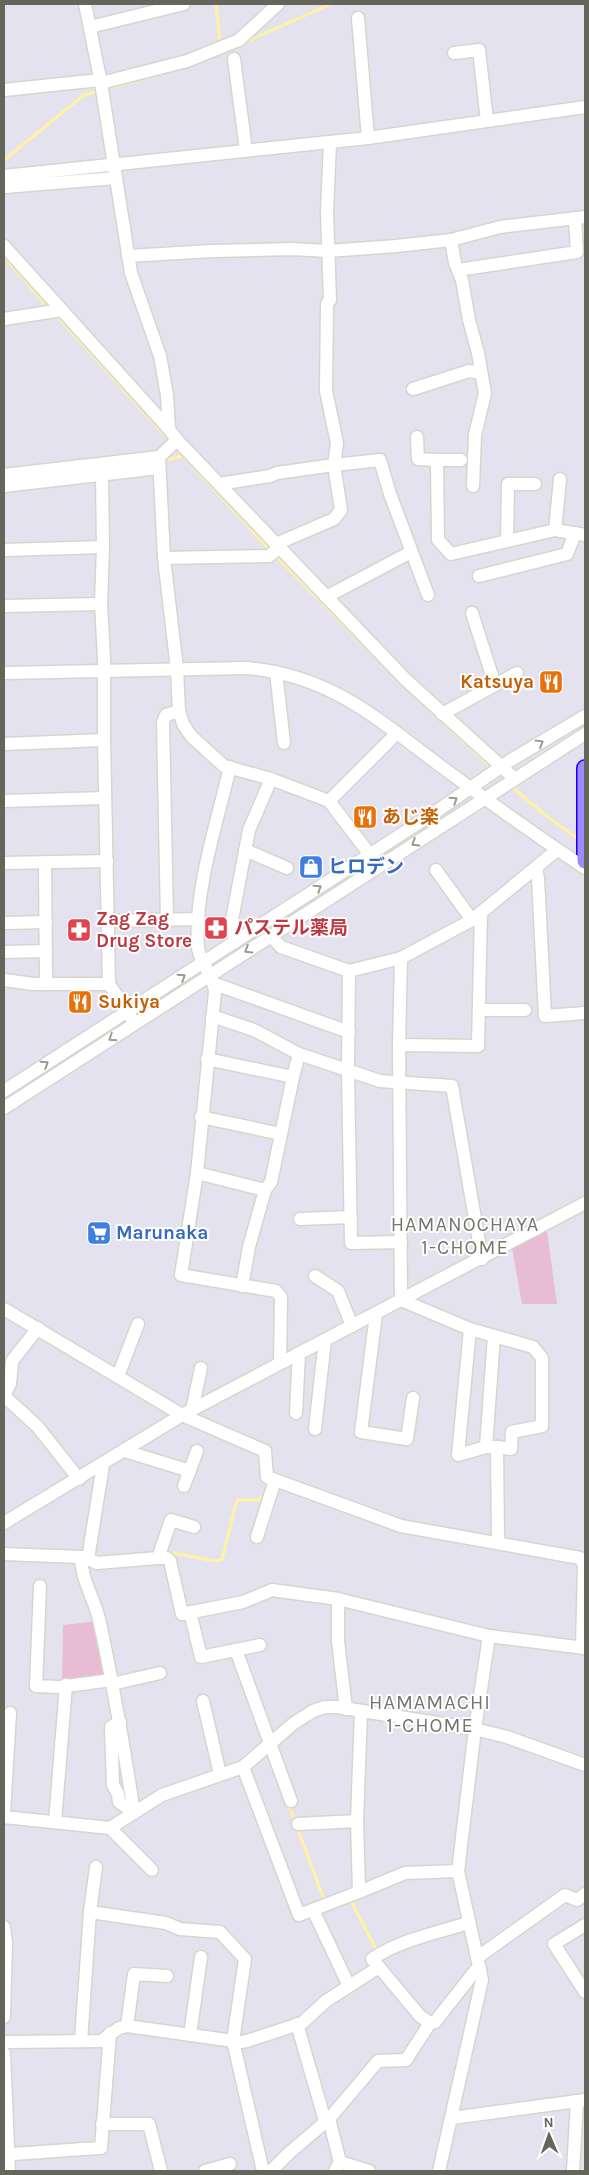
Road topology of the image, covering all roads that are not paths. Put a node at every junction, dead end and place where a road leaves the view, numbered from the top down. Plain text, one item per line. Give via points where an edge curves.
1 (85, 4) edge
2 (184, 4) edge
3 (278, 4) edge
4 (358, 18) dead end
5 (90, 28) junction
6 (454, 53) dead end
7 (234, 59) dead end
8 (102, 86) junction
9 (4, 90) edge
10 (585, 107) edge
11 (486, 122) junction
12 (368, 138) junction
13 (330, 142) junction
14 (246, 150) junction
15 (115, 170) junction
16 (4, 176) edge
17 (4, 187) edge
18 (580, 218) edge
19 (451, 240) junction
20 (4, 246) edge
21 (328, 251) junction
22 (128, 256) junction
23 (458, 270) junction
24 (56, 311) junction
25 (4, 319) edge
26 (481, 373) junction
27 (413, 389) dead end
28 (169, 429) junction
29 (417, 436) dead end
30 (174, 443) junction
31 (438, 460) junction
32 (461, 460) dead end
33 (159, 462) junction
34 (334, 465) junction
35 (4, 475) edge
36 (102, 475) junction
37 (560, 479) dead end
38 (219, 484) junction
39 (535, 484) dead end
40 (4, 486) edge
41 (473, 486) dead end
42 (555, 530) junction
43 (580, 534) edge
44 (507, 541) junction
45 (103, 548) junction
46 (275, 549) junction
47 (4, 550) edge
48 (411, 552) junction
49 (164, 558) junction
50 (479, 576) dead end
51 (428, 595) dead end
52 (326, 597) junction
53 (101, 604) junction
54 (4, 606) edge
55 (472, 612) dead end
56 (177, 669) junction
57 (104, 671) junction
58 (276, 672) junction
59 (4, 673) edge
60 (517, 673) dead end
61 (495, 685) junction
62 (179, 711) junction
63 (442, 714) junction
64 (585, 716) edge
65 (397, 733) junction
66 (585, 734) edge
67 (104, 740) junction
68 (284, 743) dead end
69 (4, 744) edge
70 (230, 767) junction
71 (585, 768) edge
72 (497, 770) junction
73 (271, 779) junction
74 (511, 782) junction
75 (471, 788) junction
76 (106, 798) junction
77 (485, 799) junction
78 (4, 801) edge
79 (329, 801) junction
80 (585, 841) edge
81 (245, 850) junction
82 (557, 850) junction
83 (371, 854) junction
84 (107, 861) junction
85 (44, 862) junction
86 (4, 864) edge
87 (378, 866) junction
88 (286, 868) dead end
89 (585, 868) edge
90 (536, 869) junction
91 (436, 870) dead end
92 (476, 916) junction
93 (199, 919) junction
94 (167, 920) junction
95 (46, 922) junction
96 (108, 922) junction
97 (4, 923) edge
98 (271, 936) junction
99 (235, 942) junction
100 (46, 951) junction
101 (4, 952) edge
102 (401, 958) junction
103 (204, 962) junction
104 (350, 971) junction
105 (212, 979) junction
106 (4, 980) edge
107 (46, 984) junction
108 (109, 984) junction
109 (479, 1010) junction
110 (525, 1010) dead end
111 (126, 1012) junction
112 (585, 1013) edge
113 (212, 1016) junction
114 (134, 1023) junction
115 (349, 1032) junction
116 (399, 1045) junction
117 (299, 1054) junction
118 (207, 1059) junction
119 (348, 1072) junction
120 (293, 1077) junction
121 (400, 1082) junction
122 (4, 1091) edge
123 (4, 1108) edge
124 (201, 1117) junction
125 (281, 1134) junction
126 (197, 1173) junction
127 (265, 1190) junction
128 (585, 1203) edge
129 (351, 1217) junction
130 (300, 1219) dead end
131 (401, 1242) junction
132 (482, 1259) junction
133 (315, 1276) dead end
134 (242, 1286) junction
135 (401, 1300) junction
136 (4, 1309) edge
137 (376, 1314) junction
138 (138, 1324) dead end
139 (352, 1326) junction
140 (38, 1328) junction
141 (470, 1330) junction
142 (494, 1336) junction
143 (325, 1340) junction
144 (299, 1353) junction
145 (280, 1363) junction
146 (201, 1368) dead end
147 (118, 1376) junction
148 (4, 1396) edge
149 (413, 1398) dead end
150 (187, 1413) junction
151 (296, 1413) dead end
152 (315, 1429) dead end
153 (492, 1447) junction
154 (126, 1451) junction
155 (197, 1451) dead end
156 (103, 1465) junction
157 (190, 1471) junction
158 (79, 1479) junction
159 (275, 1480) junction
160 (184, 1486) dead end
161 (4, 1523) edge
162 (194, 1527) dead end
163 (257, 1537) dead end
164 (498, 1542) junction
165 (4, 1554) edge
166 (159, 1555) junction
167 (85, 1558) junction
168 (40, 1586) dead end
169 (338, 1599) junction
170 (186, 1613) junction
171 (489, 1636) junction
172 (260, 1645) dead end
173 (583, 1648) edge
174 (236, 1650) junction
175 (196, 1665) dead end
176 (160, 1673) dead end
177 (112, 1682) junction
178 (66, 1685) junction
179 (204, 1701) dead end
180 (346, 1709) junction
181 (361, 1711) junction
182 (10, 1713) dead end
183 (475, 1729) junction
184 (269, 1746) junction
185 (585, 1765) edge
186 (242, 1767) junction
187 (220, 1774) junction
188 (291, 1801) dead end
189 (4, 1812) edge
190 (134, 1812) junction
191 (4, 1817) edge
192 (357, 1821) junction
193 (55, 1822) junction
194 (298, 1824) dead end
195 (110, 1828) junction
196 (96, 1867) dead end
197 (152, 1870) dead end
198 (458, 1872) junction
199 (585, 1894) edge
200 (352, 1896) junction
201 (314, 1910) junction
202 (90, 1912) junction
203 (468, 1923) junction
204 (585, 1925) edge
205 (4, 1927) edge
206 (201, 1957) dead end
207 (379, 1959) junction
208 (479, 1963) junction
209 (168, 1976) dead end
210 (349, 1986) junction
211 (585, 1992) edge
212 (4, 2017) edge
213 (430, 2023) junction
214 (297, 2024) junction
215 (127, 2026) junction
216 (110, 2034) junction
217 (190, 2035) junction
218 (81, 2041) junction
219 (233, 2041) junction
220 (4, 2042) edge
221 (4, 2053) edge
222 (581, 2101) edge
223 (452, 2118) junction
224 (327, 2120) junction
225 (102, 2124) junction
226 (9, 2154) junction
227 (230, 2164) dead end
228 (338, 2166) edge
229 (266, 2169) edge
230 (10, 2171) edge
231 (160, 2171) edge
232 (205, 2171) edge
233 (369, 2171) edge
234 (439, 2171) edge
235 (573, 2171) edge

1 - 5 street
2 - 5 street
3 - 8 street via 239,40 187,62
4 - 12 street
5 - 8 street
6 - 11 street via 479,50
7 - 14 street
8 - 9 street
8 - 15 street
10 - 11 street
11 - 12 street
12 - 13 street
13 - 14 street
13 - 21 street
14 - 15 street
15 - 16 street
15 - 17 street
15 - 22 street
18 - 19 street via 500,227
18 - 23 street via 578,252
19 - 21 street
19 - 23 street
20 - 24 street
21 - 22 street via 212,251
21 - 34 street via 330,300 327,304 326,392 337,443
22 - 28 street via 130,272 160,356
23 - 26 street
24 - 25 street
24 - 28 street
26 - 27 street via 469,371
26 - 41 street via 484,393 475,428
28 - 30 street
29 - 31 street via 418,459
30 - 33 street
30 - 38 street
31 - 32 street
31 - 44 street via 438,540 451,554
33 - 35 street
33 - 36 street
33 - 49 street
34 - 38 street
34 - 46 street via 341,510 334,518
34 - 48 street via 380,460
36 - 40 street
36 - 45 street
37 - 42 street
38 - 46 street
39 - 44 street via 508,484
42 - 43 street
42 - 44 street
43 - 50 street via 567,554
45 - 47 street
45 - 53 street
46 - 49 street
46 - 52 street
48 - 51 street
48 - 52 street
49 - 56 street
52 - 63 street
53 - 54 street
53 - 57 street
55 - 61 street
56 - 57 street
56 - 58 street via 246,668
56 - 62 street
57 - 59 street
57 - 67 street
58 - 65 street via 333,690
58 - 68 street
60 - 61 street
61 - 63 street
62 - 70 street via 191,736 224,766
62 - 94 street via 166,715 163,722
63 - 72 street
72 -> 64 street
65 - 75 street
65 - 79 street
66 - 74 street
67 - 69 street
67 - 76 street
70 - 73 street
70 - 93 street via 200,896
71 - 80 highway
72 - 74 street
72 - 75 street
73 - 79 street
73 - 81 street via 249,830
74 - 77 street
75 - 77 street
83 -> 75 street
76 - 78 street
76 - 84 street
77 - 82 street
77 -> 87 street
79 - 83 street
81 - 88 street
81 - 99 street via 231,925
82 - 89 street
82 - 90 street
83 - 87 street
99 -> 83 street
84 - 85 street
84 - 96 street
85 - 86 street
85 - 95 street
87 - 98 street
90 - 92 street
90 - 112 street via 545,1016
91 - 92 street
92 - 102 street
92 - 109 street
93 - 94 street
93 - 103 street via 198,949
94 - 96 street
95 - 97 street
95 - 100 street
96 - 108 street
98 - 104 street via 281,947
98 -> 105 street
99 - 103 street
100 - 101 street
100 - 107 street
102 - 104 street
102 - 116 street
103 - 105 street
111 -> 103 street
104 - 115 street
105 - 113 street
105 - 114 street
105 - 115 street
106 - 107 street
107 - 108 street
108 - 111 street
109 - 110 street
109 - 116 street via 478,1046
111 - 114 street
122 -> 111 street
113 - 117 street via 254,1030
113 - 118 street
114 -> 123 street
115 - 119 street
116 - 121 street
117 - 119 street
117 - 120 street
118 - 120 street
118 - 124 street
119 - 121 street via 380,1081
119 - 129 street
120 - 125 street
121 - 131 street
121 - 132 street via 452,1086
124 - 125 street
124 - 126 street
125 - 127 street via 271,1182
126 - 127 street
126 - 134 street via 181,1274
127 - 134 street via 249,1246
128 - 132 street
129 - 130 street
129 - 131 street via 351,1243
131 - 135 street
132 - 135 street
133 - 139 street via 338,1291
134 - 145 street via 276,1291 281,1297
135 - 137 street
135 - 141 street
136 - 140 street
137 - 139 street
137 - 149 street via 361,1432 407,1439
138 - 147 street
139 - 143 street
140 - 147 street
140 - 148 street via 12,1361 10,1384
141 - 142 street
141 - 153 street via 458,1456
142 - 153 street
142 - 153 street via 533,1346 542,1358 542,1426 512,1432 511,1449
143 - 144 street
143 - 152 street
144 - 145 street
144 - 151 street
145 - 150 street
146 - 150 street
147 - 150 street
148 - 158 street via 37,1426
150 - 154 street
150 - 159 street via 265,1451 267,1477
153 - 164 street
154 - 156 street
154 - 157 street
155 - 157 street
156 - 158 street
156 - 167 street
157 - 160 street
158 - 161 street
159 - 163 street
159 - 164 street via 401,1526
162 - 166 street via 171,1520
164 - 173 street via 580,1558 584,1565
165 - 167 street
166 - 167 street via 97,1563
166 - 170 street via 170,1561
167 - 177 street via 83,1573 98,1616
168 - 178 street via 36,1686
169 - 170 street via 272,1590 243,1602
169 - 171 street
169 - 180 street via 338,1641
170 - 174 street via 202,1657
170 - 175 street
171 - 173 street
171 - 183 street
172 - 174 street
174 - 184 street
176 - 177 street
177 - 178 street
177 - 190 street
178 - 193 street
179 - 187 street
180 - 181 street
180 - 184 street via 325,1707 313,1711
181 - 183 street
181 - 192 street
182 - 189 street
183 - 185 street
183 - 198 street
184 - 186 street
184 - 188 street
186 - 187 street
186 - 201 street via 299,1915
187 - 190 street via 167,1792
190 - 195 street
191 - 193 street
192 - 194 street
192 - 200 street
193 - 195 street
195 - 197 street
196 - 202 street
198 - 200 street via 405,1873
198 - 203 street
199 - 208 street via 577,1900 565,1895
200 - 201 street
201 - 210 street
202 - 218 street
202 - 219 street via 166,1923 180,1929 220,1932 245,1959
203 - 207 street via 414,1940
203 - 208 street
204 - 211 street via 554,1944
205 - 212 street
206 - 217 street
207 - 210 street
207 - 213 street via 420,2016
208 - 213 street
208 - 223 street via 482,1980
209 - 215 street via 134,1974
210 - 214 street
213 - 224 street via 406,2060 378,2061
214 - 219 street via 248,2041
214 - 224 street
215 - 216 street
215 - 217 street
216 - 218 street via 100,2041
216 - 225 street
217 - 219 street
218 - 220 street
219 - 229 street
221 - 226 street
222 - 223 street
222 - 235 street
223 - 234 street
224 - 228 street
224 - 229 street
225 - 226 street via 101,2148
225 - 231 street via 149,2124
226 - 230 street
227 - 232 street
228 - 233 street

